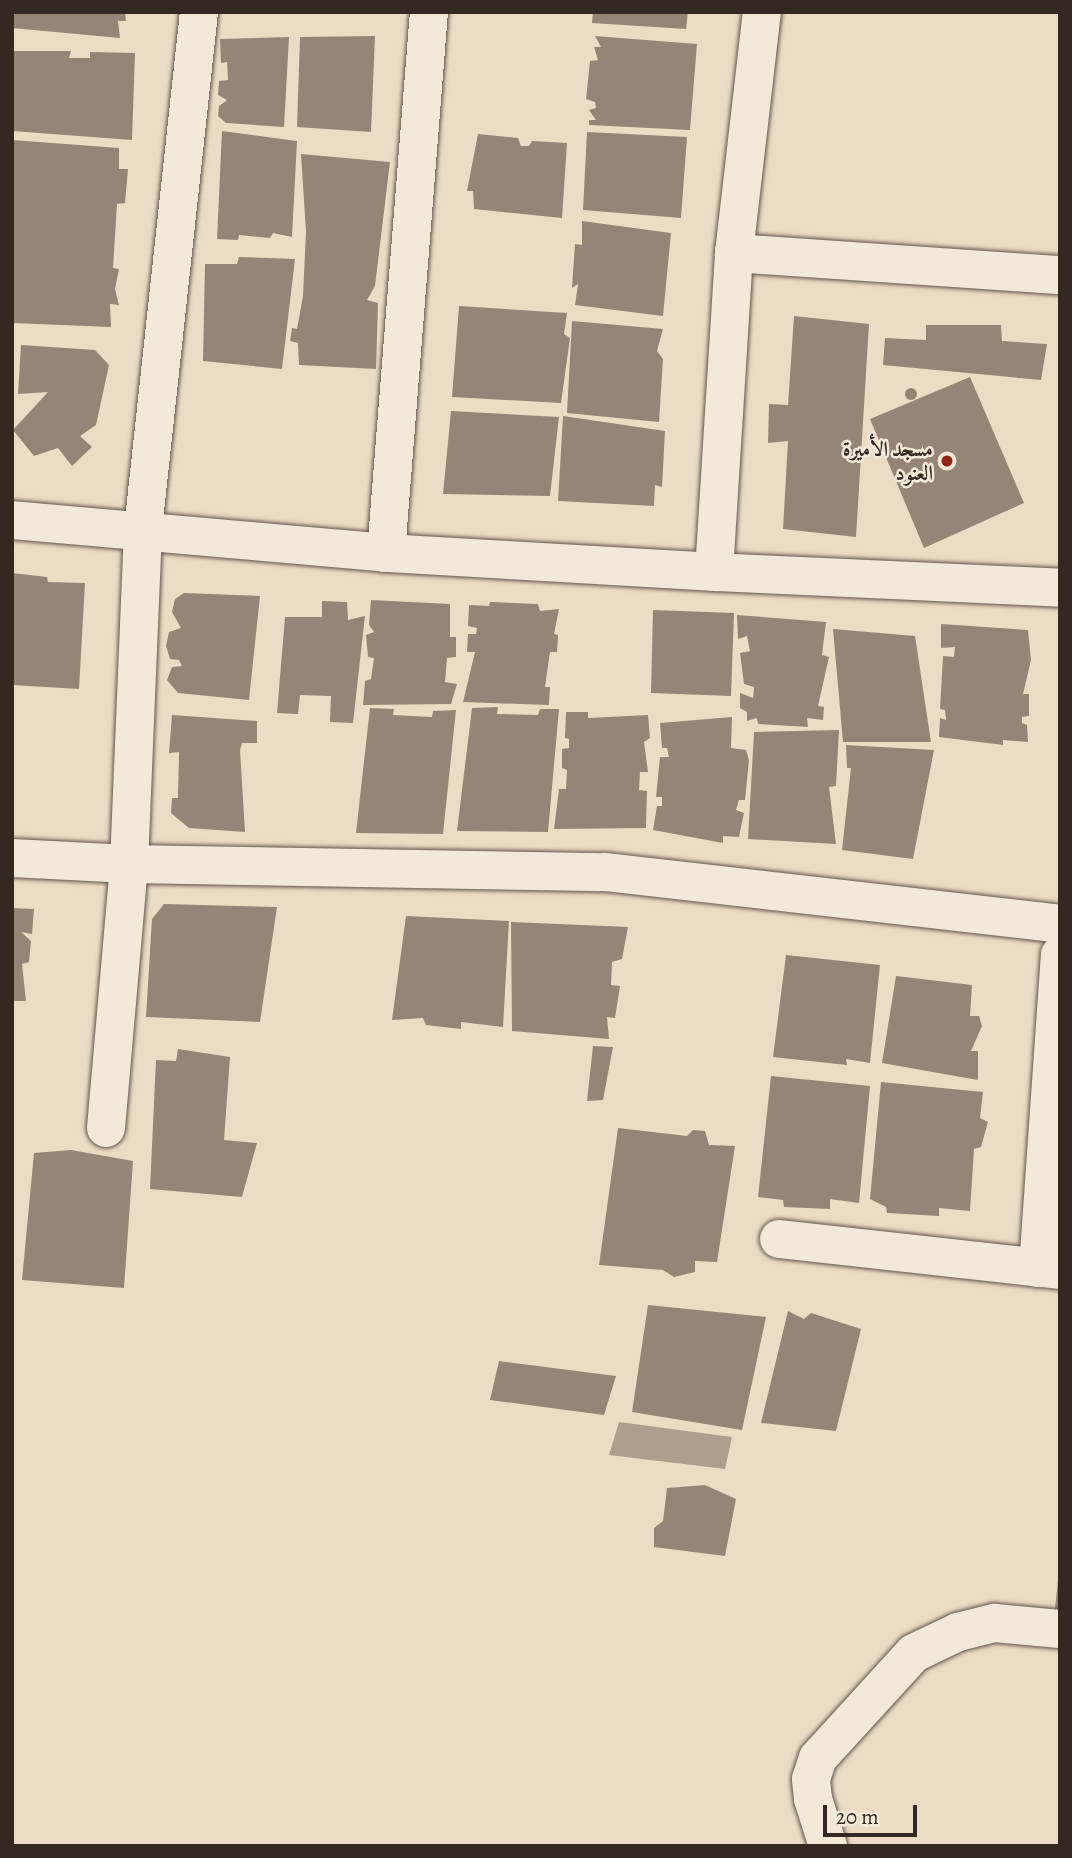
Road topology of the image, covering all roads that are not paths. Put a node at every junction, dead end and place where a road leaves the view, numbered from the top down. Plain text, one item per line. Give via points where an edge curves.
1 (199, 12) edge
2 (429, 12) edge
3 (762, 12) edge
4 (734, 253) junction
5 (1060, 275) edge
6 (12, 520) edge
7 (144, 529) junction
8 (386, 553) junction
9 (714, 572) junction
10 (1060, 588) edge
11 (12, 858) edge
12 (129, 864) junction
13 (1060, 924) edge
14 (1060, 955) edge
15 (106, 1128) dead end
16 (779, 1240) dead end
17 (1049, 1269) edge
18 (1060, 1629) edge
19 (828, 1846) edge

1 - 7 street
2 - 8 street
3 - 4 street
4 - 5 street
4 - 9 street
6 - 7 street
7 - 8 street
7 - 12 street
8 - 9 street
9 - 10 street
11 - 12 street
12 - 13 street via 606,872
12 - 15 street
14 - 17 street
16 - 17 street
18 - 19 street via 995,1623 958,1632 914,1653 818,1758 811,1779 813,1799

